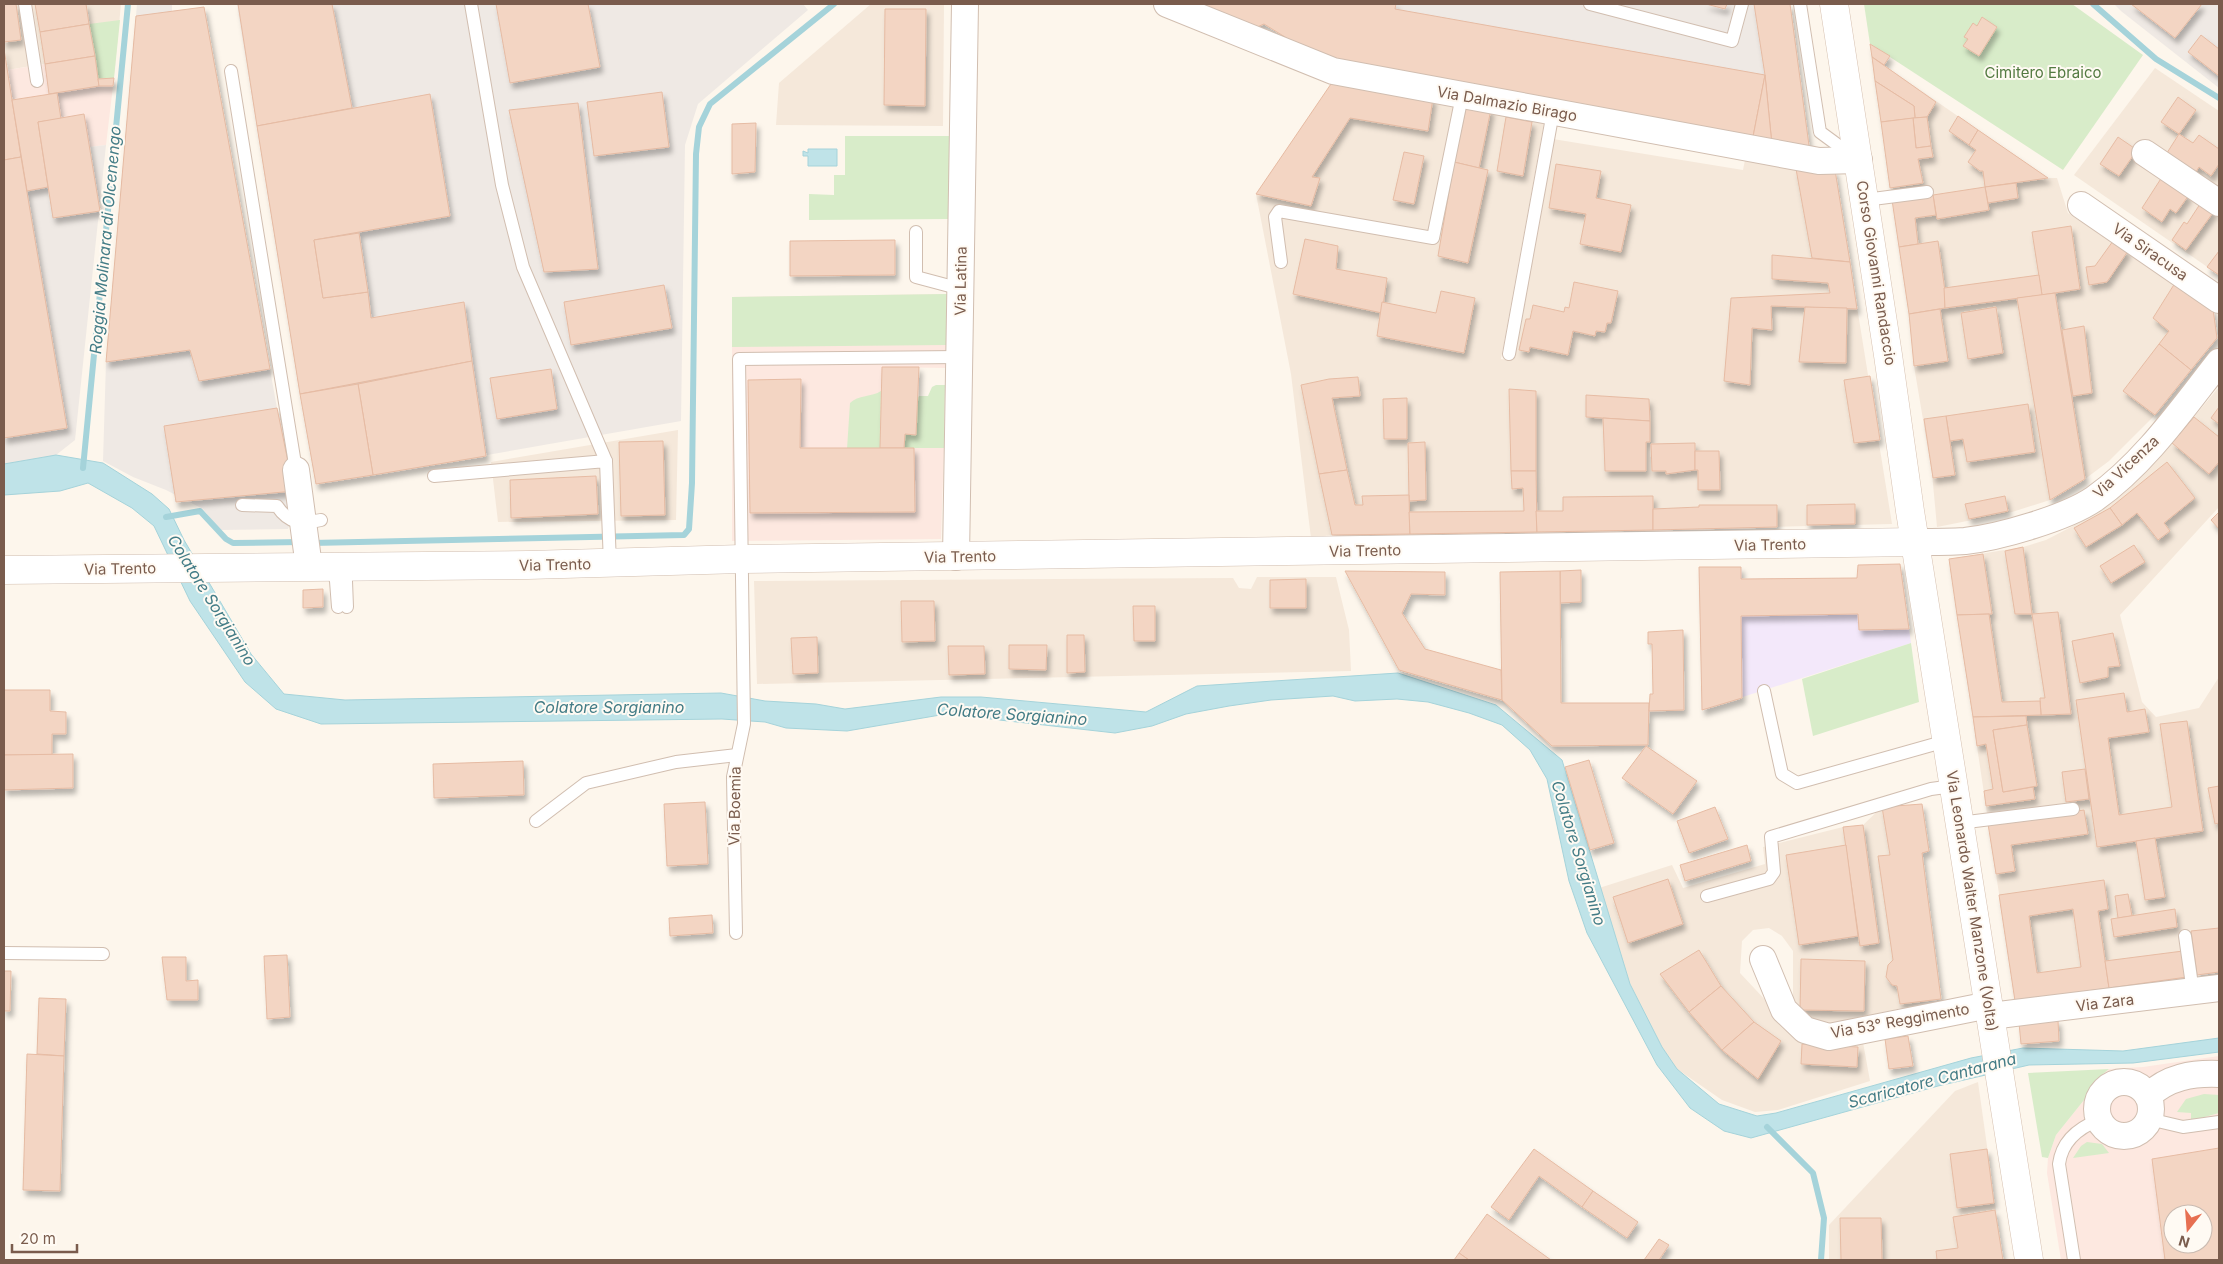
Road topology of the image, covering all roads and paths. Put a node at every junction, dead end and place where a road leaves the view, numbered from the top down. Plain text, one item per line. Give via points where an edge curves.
1 (25, 4) edge
2 (471, 4) edge
3 (966, 4) edge
4 (1167, 4) edge
5 (1590, 4) edge
6 (1742, 4) edge
7 (1800, 4) edge
8 (1834, 4) edge
9 (231, 71) dead end
10 (37, 81) dead end
11 (1462, 96) junction
12 (1553, 112) junction
13 (2145, 153) dead end
14 (1859, 160) junction
15 (1927, 192) dead end
16 (1865, 200) junction
17 (2219, 203) edge
18 (2081, 204) dead end
19 (916, 232) dead end
20 (1281, 262) dead end
21 (961, 288) junction
22 (2219, 300) edge
23 (1509, 354) dead end
24 (960, 356) junction
25 (2219, 362) edge
26 (606, 461) junction
27 (296, 470) joint
28 (434, 476) dead end
29 (242, 505) dead end
30 (313, 542) junction
31 (1916, 542) junction
32 (609, 546) junction
33 (939, 552) junction
34 (742, 560) junction
35 (4, 570) edge
36 (342, 607) dead end
37 (1764, 691) dead end
38 (1946, 741) junction
39 (737, 756) junction
40 (1953, 786) junction
41 (2073, 809) dead end
42 (536, 821) dead end
43 (1959, 823) junction
44 (1707, 896) dead end
45 (736, 933) dead end
46 (2185, 936) dead end
47 (4, 954) edge
48 (103, 954) dead end
49 (1764, 960) dead end
50 (2219, 988) edge
51 (2193, 992) junction
52 (1990, 1011) junction
53 (2219, 1074) edge
54 (2148, 1108) junction
55 (2099, 1120) junction
56 (2219, 1122) edge
57 (2030, 1260) edge
58 (2074, 1260) edge

1 - 10 lane
2 - 26 lane via 502,185 523,267
3 - 21 street, Via Latina
4 - 11 street, Via Dalmazio Birago via 1332,71
5 - 6 lane via 1732,41
7 - 14 lane via 1820,132
8 - 14 street, Corso Giovanni Randaccio
9 - 27 lane
11 - 12 street, Via Dalmazio Birago
11 - 20 lane via 1433,238 1279,211 1275,217
12 - 14 street, Via Dalmazio Birago via 1819,161
12 - 23 lane
13 - 17 street
14 - 16 street, Corso Giovanni Randaccio
15 - 16 lane
16 - 31 street, Corso Giovanni Randaccio
18 - 22 street, Via Siracusa
19 - 21 lane via 916,277
21 - 24 street, Via Latina
24 - 33 street, Via Latina
24 - 34 lane, Via Boemia via 739,359
25 - 31 street, Via Vicenza via 2166,430 2094,499 2040,523 1975,540
26 - 28 lane
26 - 32 lane
27 - 30 street
29 - 30 lane via 277,506
30 - 32 street, Via Trento
30 - 35 street, Via Trento via 223,568
30 - 36 lane via 336,582
31 - 33 street, Via Trento
31 - 38 street, Via Leonardo Walter Manzone (Volta)
32 - 34 street, Via Trento
33 - 34 street, Via Trento
34 - 39 lane, Via Boemia via 744,724
37 - 38 lane via 1782,774 1797,783
38 - 40 street, Via Leonardo Walter Manzone (Volta)
39 - 42 lane via 676,762 586,783
39 - 45 lane, Via Boemia via 733,777
40 - 43 street, Via Leonardo Walter Manzone (Volta)
40 - 44 lane via 1930,789 1770,837 1774,872 1769,879
41 - 43 lane
43 - 52 street, Via Leonardo Walter Manzone (Volta)
46 - 51 lane
47 - 48 lane
49 - 52 street, Via 53° Reggimento via 1784,1010 1804,1030 1828,1037
50 - 51 street, Via Zara
51 - 52 street, Via Zara
52 - 57 street, Via Leonardo Walter Manzone (Volta)
53 - 54 street via 2178,1077 2157,1087
54 - 55 street via 2140,1132 2130,1136 2110,1133
54 - 55 street via 2144,1090 2121,1082 2104,1090 2097,1103
54 - 56 lane via 2183,1127
55 - 58 lane via 2073,1135 2060,1158

